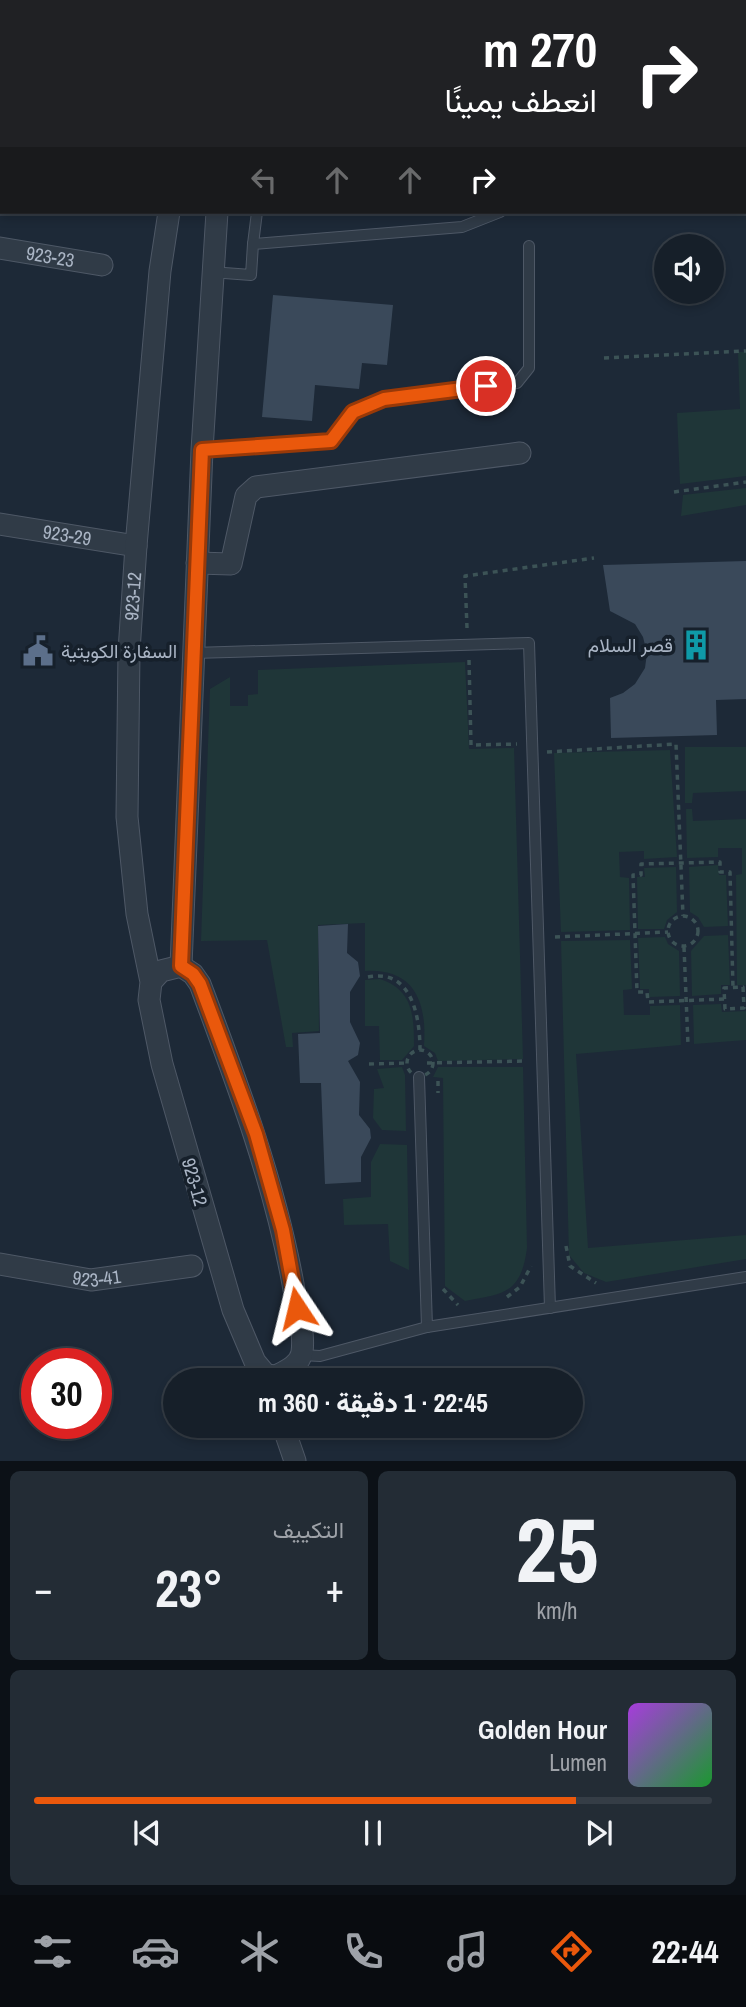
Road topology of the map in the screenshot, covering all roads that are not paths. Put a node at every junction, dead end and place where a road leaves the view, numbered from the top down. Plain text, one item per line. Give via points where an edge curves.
1 (169, 214) edge
2 (217, 214) edge
3 (257, 214) edge
4 (495, 214) edge
5 (253, 244) junction
6 (529, 246) dead end
7 (0, 248) edge
8 (102, 265) dead end
9 (211, 272) junction
10 (202, 450) junction
11 (520, 453) dead end
12 (0, 524) edge
13 (136, 546) junction
14 (197, 564) junction
15 (193, 653) junction
16 (181, 966) junction
17 (151, 982) junction
18 (419, 1077) dead end
19 (0, 1264) edge
20 (192, 1266) dead end
21 (746, 1277) edge
22 (550, 1308) junction
23 (427, 1327) junction
24 (302, 1355) junction
25 (260, 1368) edge
26 (289, 1368) edge
27 (287, 1438) edge
28 (295, 1461) edge

1 - 13 street, 923-12
2 - 9 street
3 - 5 lane
4 - 5 lane via 462,227
5 - 9 lane via 251,275
6 - 10 lane via 529,368 517,383 384,399 353,412 331,441
7 - 8 street, 923-23
9 - 10 street
10 - 14 street
11 - 14 street via 256,487 246,496 231,564
12 - 13 street, 923-29
13 - 17 street, 923-12 via 129,651 127,817 137,914
14 - 15 street
15 - 16 street
15 - 22 lane via 529,643
16 - 17 street via 162,971
16 - 24 street via 200,984 256,1134 283,1230
17 - 25 street, 923-12 via 149,1000 162,1065 214,1250 233,1310
18 - 23 lane
19 - 20 street, 923-41 via 91,1280
21 - 22 lane
22 - 23 lane
23 - 24 lane via 320,1356
24 - 26 street, 923-12
27 - 28 street

